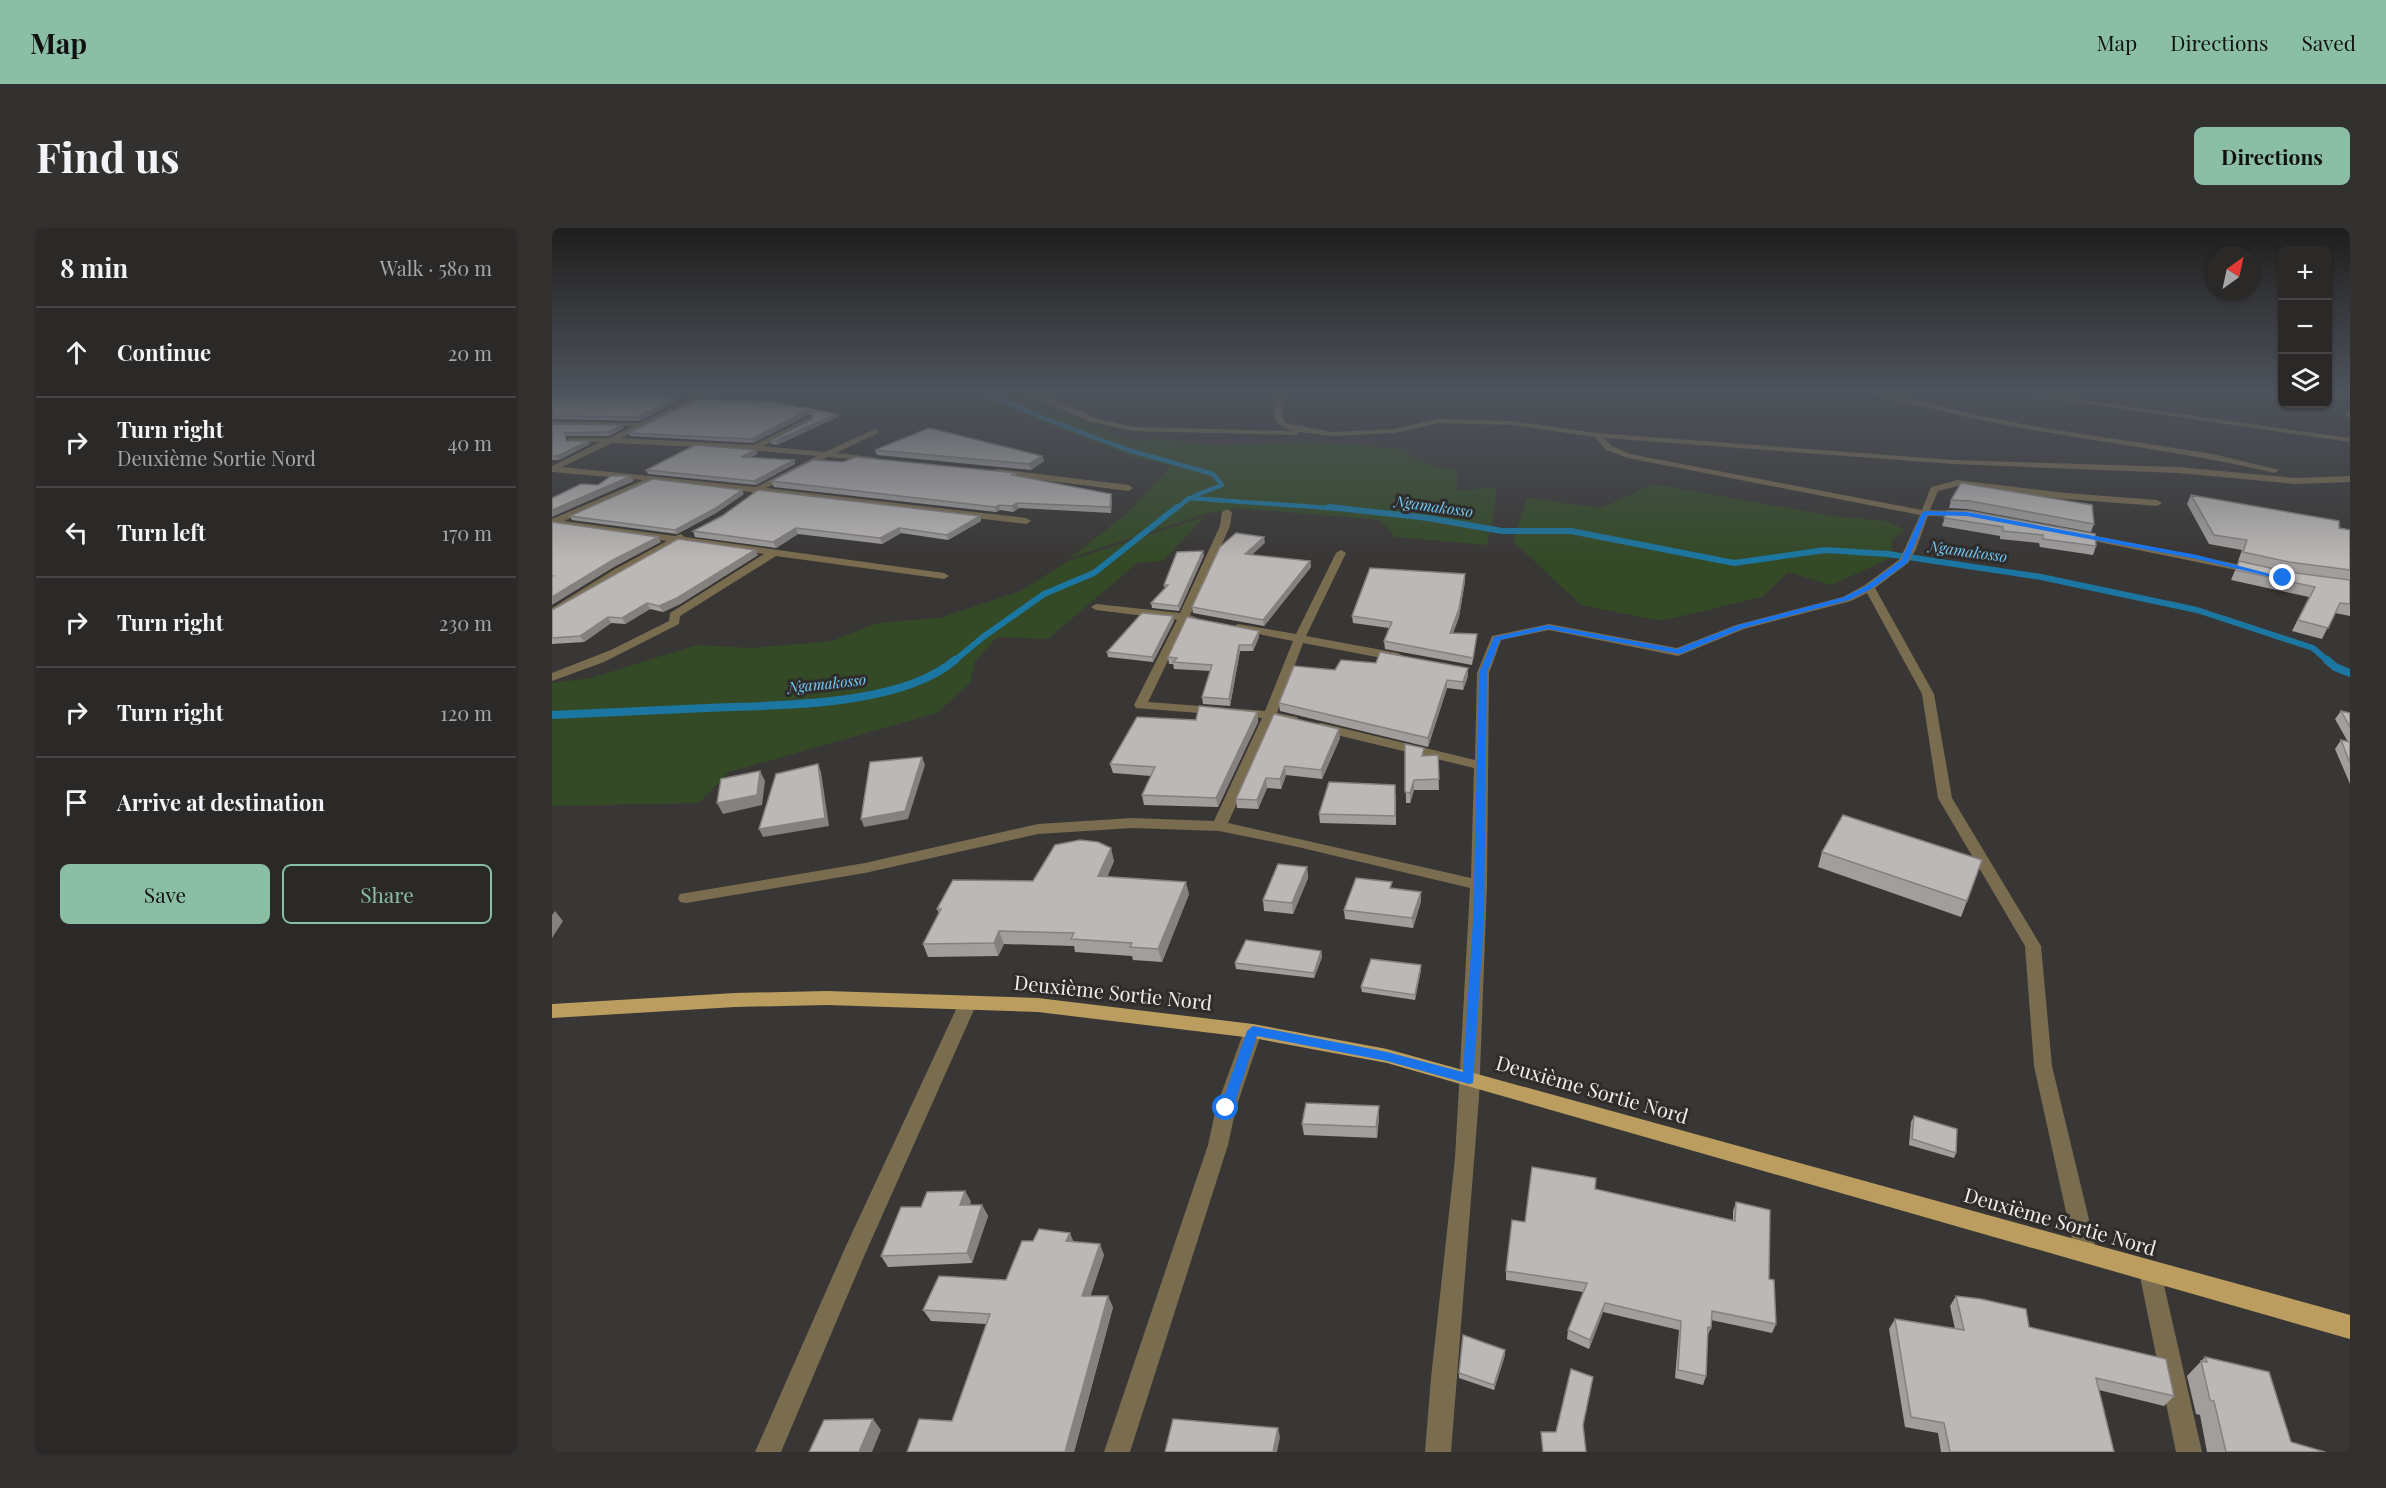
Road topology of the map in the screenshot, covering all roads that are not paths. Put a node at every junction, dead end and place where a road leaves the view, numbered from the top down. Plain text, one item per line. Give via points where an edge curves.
1 (594, 447) edge
2 (740, 447) edge
3 (842, 447) edge
4 (1608, 447) edge
5 (1757, 447) edge
6 (2157, 447) edge
7 (754, 448) joint
8 (826, 455) junction
9 (883, 460) edge
10 (552, 469) edge
11 (986, 471) edge
12 (655, 478) junction
13 (2350, 479) edge
14 (2320, 480) junction
15 (1129, 488) dead end
16 (759, 489) junction
17 (744, 501) edge
18 (2157, 503) dead end
19 (1227, 512) dead end
20 (1925, 513) junction
21 (1979, 516) edge
22 (1026, 521) dead end
23 (553, 522) edge
24 (694, 531) edge
25 (2071, 533) edge
26 (679, 538) junction
27 (775, 552) junction
28 (1341, 553) dead end
29 (2261, 572) edge
30 (945, 576) dead end
31 (1869, 588) junction
32 (1096, 607) dead end
33 (552, 613) edge
34 (1184, 617) junction
35 (1207, 621) edge
36 (1230, 626) edge
37 (1299, 639) junction
38 (1414, 660) edge
39 (552, 677) edge
40 (1270, 715) junction
41 (1481, 766) junction
42 (1220, 826) junction
43 (1479, 885) junction
44 (686, 898) dead end
45 (968, 1003) junction
46 (552, 1011) edge
47 (1253, 1031) junction
48 (1469, 1079) junction
49 (2086, 1253) junction
50 (2150, 1272) junction
51 (2350, 1327) edge
52 (768, 1452) edge
53 (1118, 1452) edge
54 (1438, 1452) edge
55 (2189, 1452) edge

1 - 10 street
2 - 7 street
3 - 8 street
4 - 20 street via 1628,456
5 - 14 street via 1954,462
6 - 14 street
7 - 8 street
8 - 9 street
8 - 16 street
10 - 12 street
11 - 15 street
12 - 16 street
12 - 23 street
13 - 14 street
16 - 17 street
16 - 22 street
18 - 20 street via 1958,483 1934,489
19 - 34 street via 1225,526
20 - 21 street
20 - 31 street via 1904,561
23 - 26 street
24 - 26 street
25 - 29 street
26 - 27 street
26 - 33 street
27 - 30 street
27 - 39 street via 674,615 675,622 608,657
28 - 37 street
31 - 41 street via 1847,599 1740,627 1678,652 1548,627 1496,638 1477,672
31 - 49 street via 1929,694 1945,798 2033,946 2043,1066
32 - 34 street
34 - 35 street
34 - 40 street via 1140,705
36 - 37 street
37 - 38 street
37 - 40 street
40 - 41 street
40 - 42 street
41 - 43 street
42 - 43 street
42 - 44 street via 1132,824 1038,829 865,868
43 - 48 street
45 - 46 main road, Deuxième Sortie Nord via 781,999
45 - 47 main road, Deuxième Sortie Nord via 1038,1005
45 - 52 street
47 - 48 main road, Deuxième Sortie Nord via 1387,1056
47 - 53 street
48 - 49 main road, Deuxième Sortie Nord
48 - 54 street
49 - 50 main road, Deuxième Sortie Nord
50 - 51 main road, Deuxième Sortie Nord
50 - 55 street

